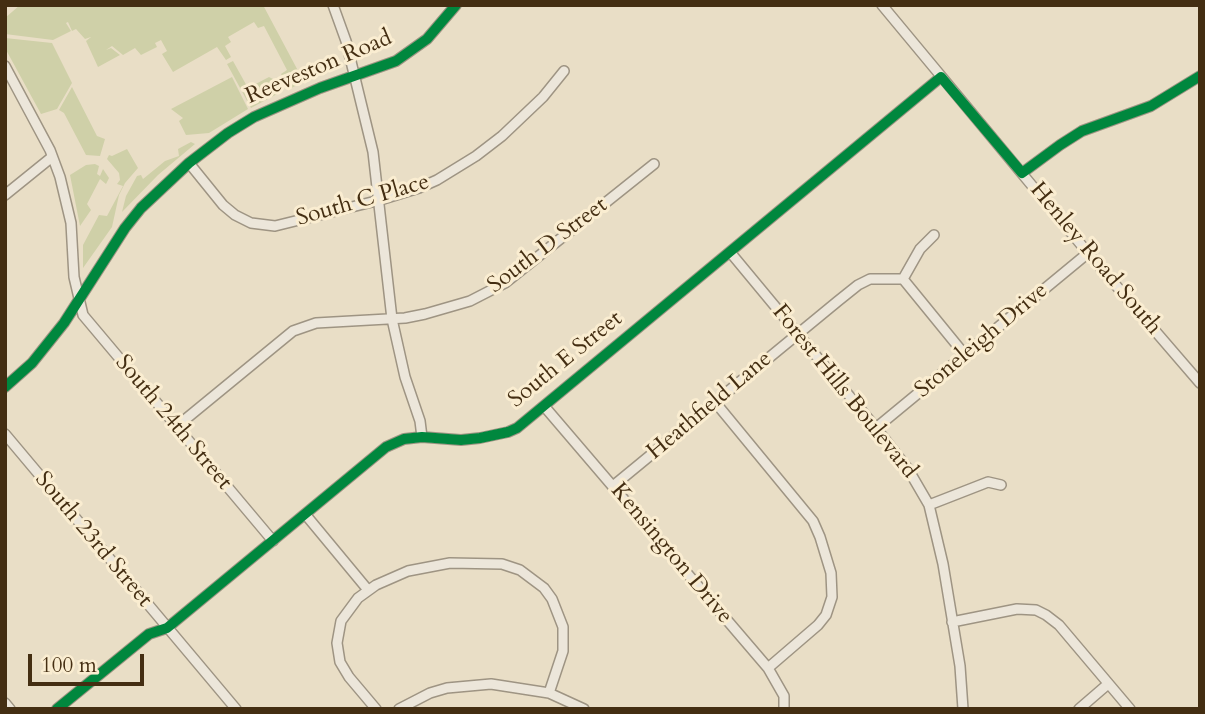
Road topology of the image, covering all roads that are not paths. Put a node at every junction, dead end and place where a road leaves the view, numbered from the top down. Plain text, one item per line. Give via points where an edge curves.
1 (333, 5) edge
2 (456, 5) edge
3 (882, 5) edge
4 (5, 66) edge
5 (564, 71) dead end
6 (1200, 76) edge
7 (355, 77) junction
8 (942, 77) junction
9 (52, 157) junction
10 (189, 163) junction
11 (654, 164) dead end
12 (1022, 173) junction
13 (5, 195) edge
14 (380, 200) junction
15 (934, 236) dead end
16 (730, 252) junction
17 (1088, 253) junction
18 (903, 279) junction
19 (78, 301) junction
20 (392, 319) junction
21 (798, 333) junction
22 (965, 355) junction
23 (1200, 383) edge
24 (5, 387) edge
25 (715, 402) junction
26 (544, 406) junction
27 (176, 427) junction
28 (876, 428) junction
29 (5, 434) edge
30 (422, 437) junction
31 (1001, 485) dead end
32 (613, 486) junction
33 (929, 505) junction
34 (305, 514) junction
35 (272, 541) junction
36 (368, 590) junction
37 (952, 622) junction
38 (167, 628) junction
39 (768, 668) junction
40 (1108, 684) junction
41 (549, 693) junction
42 (5, 703) edge
43 (10, 709) edge
44 (57, 709) edge
45 (236, 709) edge
46 (376, 709) edge
47 (399, 709) edge
48 (584, 709) edge
49 (784, 709) edge
50 (963, 709) edge
51 (1079, 709) edge
52 (1130, 709) edge

1 - 7 street
2 - 7 street, Reeveston Road via 411,51
3 - 8 street, Henley Road South
4 - 9 street
5 - 14 street, South C Place via 527,113 476,156 419,188
6 - 12 street via 1151,106 1082,131
7 - 10 street, Reeveston Road via 254,117
7 - 14 street
8 - 12 street, Henley Road South
8 - 16 street, South E Street
9 - 13 street
9 - 19 street via 71,223
10 - 14 street, South C Place via 228,209 251,223 275,226
10 - 19 street, Reeveston Road via 141,208
11 - 20 street, South D Street via 505,284 470,302
12 - 17 street, Henley Road South
14 - 20 street
15 - 18 street via 920,249
16 - 21 street, Forest Hills Boulevard
16 - 26 street, South E Street
17 - 22 street, Stoneleigh Drive
17 - 23 street, Henley Road South
18 - 21 street, Heathfield Lane via 870,279 858,285
18 - 22 street
19 - 24 street, Reeveston Road via 32,362
19 - 27 street, South 24th Street via 83,315
20 - 27 street, South D Street via 316,323 293,331
20 - 30 street
21 - 25 street, Heathfield Lane
21 - 28 street, Forest Hills Boulevard
22 - 28 street, Stoneleigh Drive
25 - 32 street, Heathfield Lane
25 - 39 street via 813,521 831,573 832,597 824,617
26 - 30 street, South E Street via 517,428 493,436 461,440
26 - 32 street, Kensington Drive
27 - 35 street, South 24th Street
28 - 33 street, Forest Hills Boulevard via 909,469
29 - 38 street, South 23rd Street
30 - 34 street, South E Street via 386,447
31 - 33 street via 988,482
32 - 39 street, Kensington Drive
33 - 37 street, Forest Hills Boulevard
34 - 35 street, South E Street
34 - 36 street
35 - 38 street, South E Street
36 - 41 street via 403,572 450,562 492,563 520,570 544,588 562,622 563,651
36 - 46 street via 345,614 337,643 343,668
37 - 40 street via 1017,609 1036,610 1055,621
37 - 50 street, Forest Hills Boulevard
38 - 44 street, South E Street via 149,634
38 - 45 street, South 23rd Street
39 - 49 street, Kensington Drive via 786,701
40 - 51 street
40 - 52 street
41 - 47 street via 505,684 460,685 430,693
41 - 48 street
42 - 43 street

